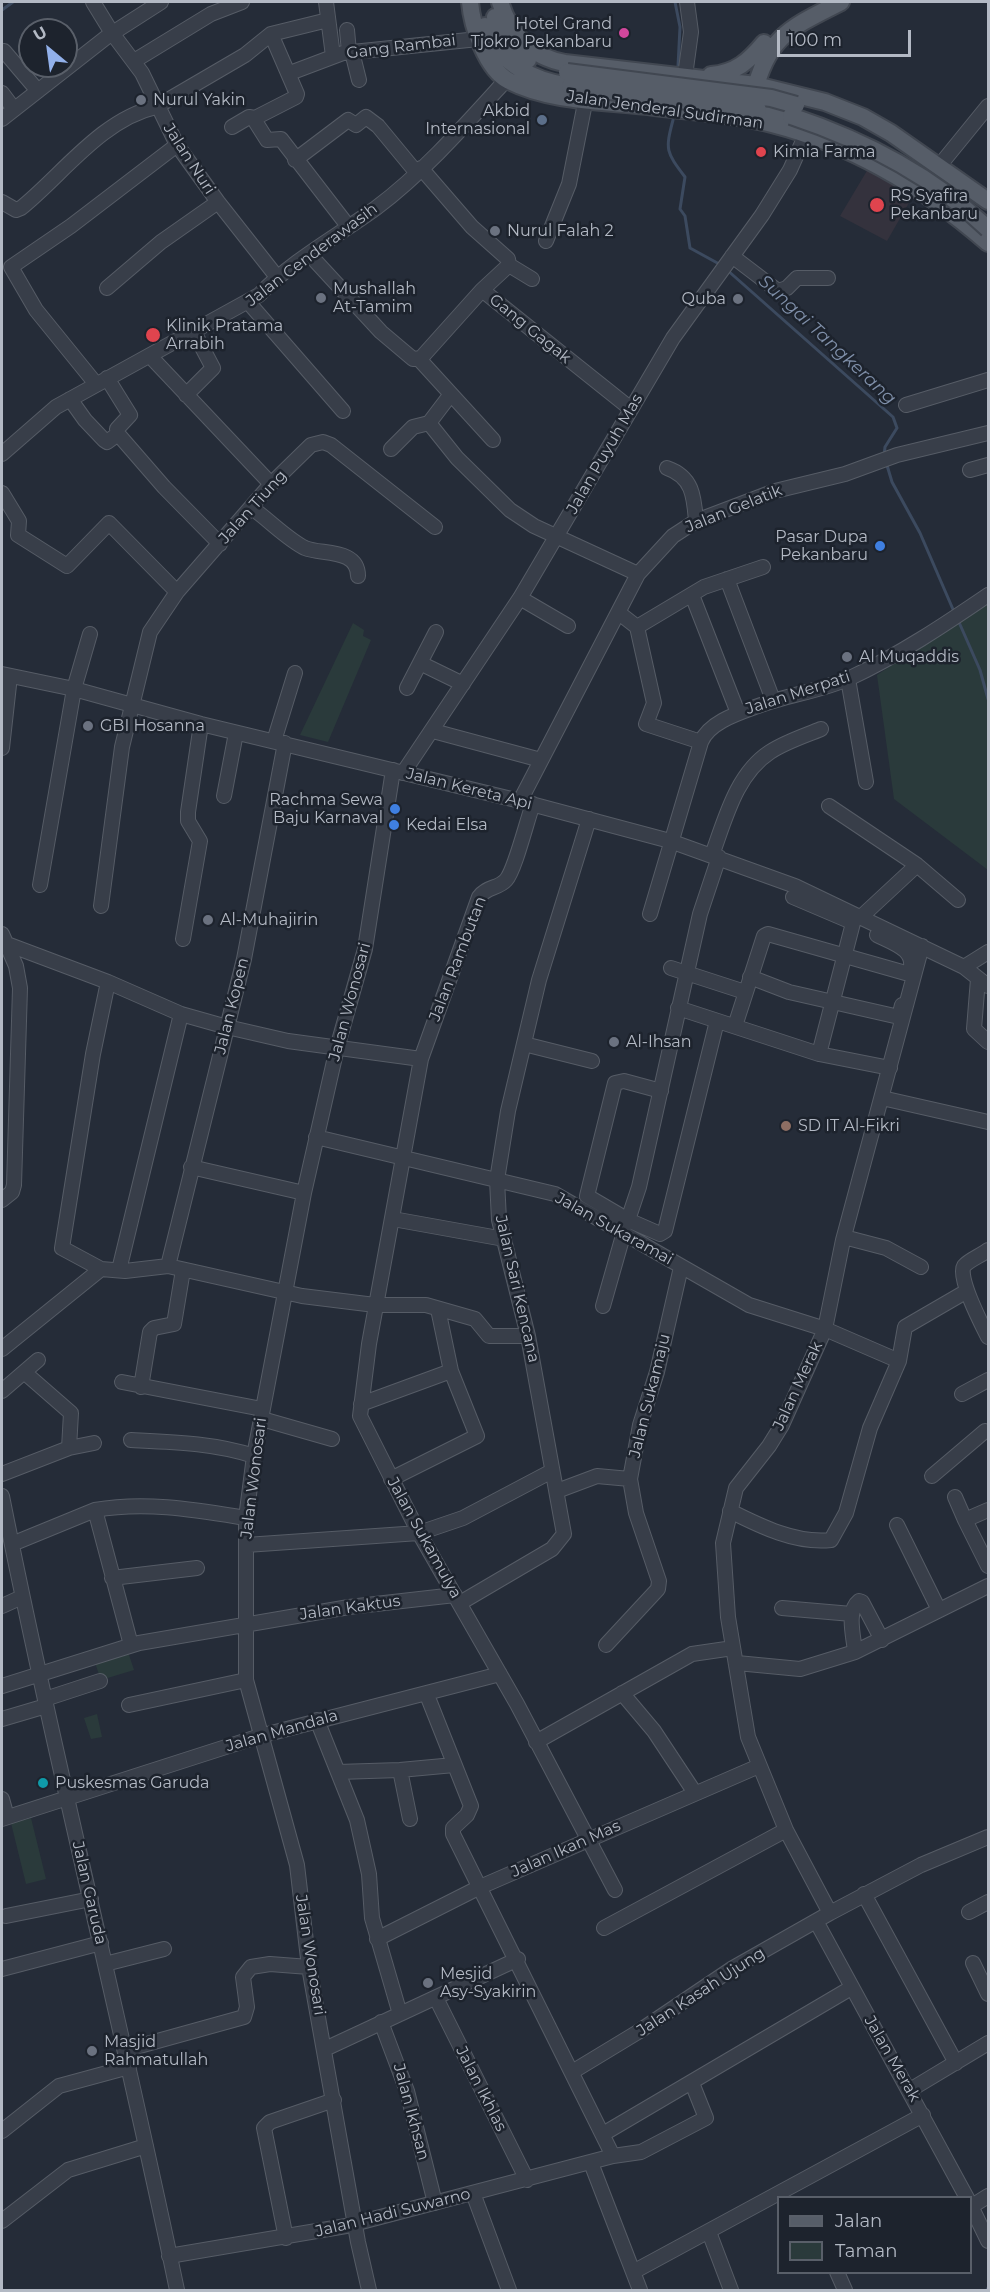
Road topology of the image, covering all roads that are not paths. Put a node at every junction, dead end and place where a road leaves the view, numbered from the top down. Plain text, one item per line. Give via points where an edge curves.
1 (93, 2) edge
2 (161, 2) edge
3 (242, 2) edge
4 (326, 2) edge
5 (470, 2) edge
6 (479, 2) edge
7 (492, 2) edge
8 (500, 2) edge
9 (687, 2) edge
10 (826, 2) edge
11 (841, 2) edge
12 (809, 19) junction
13 (328, 20) junction
14 (347, 30) dead end
15 (112, 33) junction
16 (271, 34) junction
17 (478, 39) junction
18 (764, 43) junction
19 (4, 51) dead end
20 (350, 52) junction
21 (333, 56) junction
22 (134, 61) junction
23 (290, 73) junction
24 (662, 74) junction
25 (688, 76) junction
26 (359, 80) dead end
27 (506, 80) junction
28 (748, 84) junction
29 (784, 90) junction
30 (38, 91) junction
31 (2, 93) edge
32 (586, 98) junction
33 (820, 100) junction
34 (156, 106) junction
35 (988, 106) edge
36 (657, 107) junction
37 (14, 109) junction
38 (2, 118) edge
39 (255, 118) junction
40 (741, 118) junction
41 (232, 127) dead end
42 (806, 134) junction
43 (177, 145) junction
44 (295, 160) junction
45 (940, 165) junction
46 (418, 170) junction
47 (988, 201) edge
48 (2, 202) edge
49 (218, 202) junction
50 (988, 215) edge
51 (348, 226) junction
52 (988, 229) edge
53 (546, 241) dead end
54 (988, 243) edge
55 (309, 254) junction
56 (730, 259) junction
57 (508, 265) junction
58 (6, 271) edge
59 (277, 277) junction
60 (828, 278) dead end
61 (532, 279) dead end
62 (107, 288) dead end
63 (482, 290) junction
64 (249, 303) junction
65 (194, 332) junction
66 (150, 356) junction
67 (419, 359) junction
68 (988, 380) edge
69 (102, 381) junction
70 (451, 394) junction
71 (186, 395) junction
72 (70, 399) junction
73 (906, 405) dead end
74 (631, 409) junction
75 (343, 411) dead end
76 (429, 423) junction
77 (988, 433) edge
78 (118, 434) junction
79 (493, 440) dead end
80 (391, 450) dead end
81 (2, 454) edge
82 (988, 465) edge
83 (667, 468) dead end
84 (970, 470) dead end
85 (272, 484) junction
86 (2, 493) edge
87 (252, 508) junction
88 (696, 521) junction
89 (435, 526) dead end
90 (558, 536) junction
91 (220, 544) junction
92 (763, 567) dead end
93 (638, 574) junction
94 (358, 576) dead end
95 (727, 579) junction
96 (177, 592) junction
97 (692, 595) junction
98 (988, 595) edge
99 (520, 598) junction
100 (619, 613) junction
101 (568, 626) dead end
102 (638, 627) junction
103 (436, 632) dead end
104 (90, 634) dead end
105 (420, 663) junction
106 (295, 673) dead end
107 (6, 675) edge
108 (848, 678) junction
109 (463, 684) junction
110 (407, 688) dead end
111 (74, 689) junction
112 (773, 700) junction
113 (132, 705) junction
114 (738, 713) junction
115 (201, 724) junction
116 (821, 729) dead end
117 (433, 731) junction
118 (236, 733) junction
119 (279, 742) junction
120 (701, 742) junction
121 (2, 748) edge
122 (541, 760) junction
123 (398, 772) junction
124 (866, 782) dead end
125 (225, 795) dead end
126 (526, 802) junction
127 (829, 806) dead end
128 (589, 819) junction
129 (670, 841) junction
130 (715, 856) junction
131 (917, 865) junction
132 (40, 885) dead end
133 (793, 897) dead end
134 (958, 900) dead end
135 (100, 906) dead end
136 (651, 914) dead end
137 (857, 920) junction
138 (4, 939) edge
139 (183, 939) dead end
140 (922, 946) junction
141 (988, 952) edge
142 (844, 956) junction
143 (963, 967) junction
144 (671, 968) dead end
145 (686, 973) junction
146 (909, 974) junction
147 (750, 977) junction
148 (108, 982) junction
149 (983, 982) edge
150 (745, 992) junction
151 (833, 1002) junction
152 (678, 1008) junction
153 (181, 1014) junction
154 (717, 1021) junction
155 (735, 1026) junction
156 (227, 1027) junction
157 (988, 1042) edge
158 (524, 1044) junction
159 (337, 1048) junction
160 (819, 1053) junction
161 (420, 1059) junction
162 (592, 1061) dead end
163 (890, 1068) junction
164 (661, 1091) junction
165 (882, 1098) junction
166 (988, 1122) edge
167 (316, 1137) junction
168 (402, 1157) junction
169 (191, 1167) junction
170 (497, 1180) junction
171 (304, 1193) junction
172 (2, 1200) edge
173 (393, 1219) junction
174 (626, 1226) junction
175 (844, 1237) junction
176 (504, 1239) junction
177 (988, 1251) edge
178 (168, 1266) junction
179 (681, 1267) junction
180 (921, 1267) dead end
181 (101, 1269) junction
182 (119, 1270) junction
183 (183, 1270) junction
184 (284, 1291) junction
185 (966, 1291) junction
186 (375, 1305) junction
187 (603, 1306) dead end
188 (438, 1309) junction
189 (825, 1329) junction
190 (528, 1336) junction
191 (988, 1337) edge
192 (2, 1349) edge
193 (38, 1360) dead end
194 (899, 1361) junction
195 (451, 1371) junction
196 (24, 1372) junction
197 (988, 1380) edge
198 (122, 1382) dead end
199 (141, 1387) junction
200 (2, 1391) edge
201 (962, 1394) dead end
202 (361, 1404) junction
203 (262, 1414) junction
204 (987, 1431) edge
205 (332, 1438) dead end
206 (131, 1440) dead end
207 (94, 1443) dead end
208 (69, 1448) junction
209 (254, 1456) junction
210 (552, 1471) junction
211 (2, 1474) edge
212 (932, 1476) dead end
213 (391, 1479) junction
214 (630, 1479) junction
215 (557, 1491) junction
216 (2, 1496) edge
217 (955, 1497) dead end
218 (95, 1510) junction
219 (988, 1510) edge
220 (730, 1511) junction
221 (246, 1518) junction
222 (965, 1520) junction
223 (897, 1525) dead end
224 (5, 1528) edge
225 (419, 1533) junction
226 (246, 1545) junction
227 (9, 1550) edge
228 (988, 1566) edge
229 (197, 1568) dead end
230 (112, 1578) junction
231 (988, 1586) edge
232 (22, 1596) junction
233 (458, 1599) junction
234 (2, 1605) edge
235 (782, 1608) dead end
236 (939, 1610) junction
237 (852, 1614) junction
238 (245, 1624) junction
239 (882, 1640) junction
240 (606, 1645) dead end
241 (131, 1646) junction
242 (733, 1648) junction
243 (855, 1652) junction
244 (737, 1663) junction
245 (500, 1674) junction
246 (39, 1675) junction
247 (246, 1680) junction
248 (100, 1681) dead end
249 (2, 1686) edge
250 (622, 1693) junction
251 (427, 1695) junction
252 (46, 1702) junction
253 (129, 1706) dead end
254 (2, 1719) edge
255 (317, 1720) junction
256 (260, 1736) junction
257 (536, 1742) junction
258 (454, 1765) junction
259 (759, 1766) junction
260 (400, 1770) junction
261 (338, 1772) junction
262 (695, 1793) junction
263 (2, 1799) edge
264 (68, 1800) junction
265 (4, 1818) edge
266 (410, 1819) dead end
267 (786, 1830) junction
268 (588, 1839) junction
269 (987, 1842) edge
270 (480, 1887) junction
271 (615, 1890) dead end
272 (864, 1894) junction
273 (91, 1899) junction
274 (988, 1902) edge
275 (969, 1912) dead end
276 (830, 1913) junction
277 (6, 1916) dead end
278 (816, 1921) junction
279 (604, 1928) dead end
280 (377, 1939) junction
281 (101, 1943) junction
282 (164, 1949) dead end
283 (518, 1959) junction
284 (973, 1963) dead end
285 (105, 1964) junction
286 (309, 1967) junction
287 (2, 1969) edge
288 (851, 1988) junction
289 (988, 1994) edge
290 (436, 1998) junction
291 (399, 2014) junction
292 (381, 2022) junction
293 (988, 2043) edge
294 (325, 2049) junction
295 (125, 2050) junction
296 (956, 2063) junction
297 (129, 2067) junction
298 (572, 2072) junction
299 (692, 2083) junction
300 (910, 2090) junction
301 (334, 2100) junction
302 (923, 2115) junction
303 (2, 2131) edge
304 (603, 2134) junction
305 (146, 2145) junction
306 (613, 2156) junction
307 (591, 2163) junction
308 (527, 2180) junction
309 (800, 2191) edge
310 (473, 2193) junction
311 (967, 2196) edge
312 (988, 2196) edge
313 (777, 2201) edge
314 (972, 2201) edge
315 (435, 2203) junction
316 (972, 2206) edge
317 (2, 2221) edge
318 (355, 2223) junction
319 (709, 2232) junction
320 (286, 2238) junction
321 (988, 2241) edge
322 (170, 2256) junction
323 (633, 2272) junction
324 (838, 2274) edge
325 (177, 2290) edge
326 (369, 2290) edge
327 (509, 2290) edge
328 (640, 2290) edge
329 (731, 2290) edge
330 (845, 2290) edge

1 - 15 street, Jalan Nuri
2 - 15 street
3 - 22 street via 212,14
4 - 13 street
5 - 17 main road
6 - 52 main road, bridge via 493,44 508,62 532,76 570,86 758,110 814,124 907,169 960,204
7 - 50 main road, bridge via 507,41 536,64 561,71 771,98 823,113 904,153
8 - 24 main road, Jalan Jenderal Sudirman via 509,25 523,43 542,57
9 - 25 street via 691,32
10 - 18 main road via 782,24
11 - 12 main road
12 - 28 main road via 773,45
12 - 29 main road via 783,42 775,58 772,73
13 - 16 street
13 - 21 street
14 - 20 street
15 - 22 street, Jalan Nuri
15 - 30 street
16 - 23 street
16 - 34 street via 245,55
17 - 20 street, Gang Rambai
17 - 27 main road
18 - 25 main road via 752,58 733,71
18 - 28 main road
19 - 30 street
20 - 21 street, Gang Rambai
20 - 26 street
21 - 23 street, Gang Rambai
22 - 34 street, Jalan Nuri
23 - 39 street via 296,97
24 - 25 main road, Jalan Jenderal Sudirman
24 - 36 main road via 670,82 694,87 697,96 689,104 668,102
25 - 28 main road, Jalan Jenderal Sudirman
27 - 32 main road, Jalan Jenderal Sudirman via 542,93
27 - 46 street, Jalan Cenderawasih
28 - 29 main road, Jalan Jenderal Sudirman
28 - 40 main road
29 - 33 main road, Jalan Jenderal Sudirman
30 - 37 street
31 - 37 street
32 - 36 main road, Jalan Jenderal Sudirman
32 - 53 street via 569,184
33 - 42 main road via 802,102 793,109 794,121
33 - 45 main road, Jalan Jenderal Sudirman via 863,117
34 - 43 street, Jalan Nuri
34 - 48 street via 142,110 76,154 50,185 21,208 16,210
35 - 45 street
36 - 40 main road, Jalan Jenderal Sudirman
37 - 38 street
39 - 41 street via 249,117
39 - 44 street via 267,140 281,140
40 - 42 main road, Jalan Jenderal Sudirman
42 - 54 main road, Jalan Jenderal Sudirman via 899,175
42 - 56 street, Jalan Puyuh Mas via 784,180
43 - 49 street, Jalan Nuri
43 - 58 street
44 - 46 street via 348,120 356,125 366,117
44 - 51 street
45 - 47 main road, Jalan Jenderal Sudirman
46 - 51 street, Jalan Cenderawasih
46 - 57 street via 508,259
49 - 59 street, Jalan Nuri
49 - 62 street via 161,242
51 - 55 street, Jalan Cenderawasih
55 - 59 street, Jalan Cenderawasih
55 - 67 street via 381,332 412,359
56 - 60 street via 776,290 785,289 799,277
56 - 74 street, Jalan Puyuh Mas via 668,345
57 - 61 street
57 - 63 street
58 - 69 street via 36,310
59 - 64 street, Jalan Cenderawasih
63 - 67 street, Gang Gagak
63 - 74 street, Gang Gagak
64 - 65 street, Jalan Cenderawasih
64 - 75 street
65 - 66 street, Jalan Cenderawasih
65 - 71 street via 213,368
66 - 69 street, Jalan Cenderawasih
66 - 71 street
67 - 70 street
68 - 73 street
69 - 72 street, Jalan Cenderawasih
69 - 78 street via 130,415 117,429
70 - 76 street
70 - 79 street
71 - 85 street
72 - 78 street via 104,440 108,442
72 - 81 street, Jalan Cenderawasih via 43,416
74 - 90 street, Jalan Puyuh Mas
76 - 80 street via 413,428
76 - 90 street via 457,458 510,510
77 - 88 street, Jalan Gelatik via 775,491
78 - 91 street
82 - 84 street
83 - 88 street via 682,475 689,484
85 - 87 street, Jalan Tiung
85 - 89 street, Jalan Tiung via 311,445 323,442
86 - 96 street via 19,521 18,535 67,566 109,523
87 - 91 street, Jalan Tiung
87 - 94 street via 306,548 337,552 351,561
88 - 93 street, Jalan Gelatik via 667,541
90 - 93 street
90 - 99 street, Jalan Puyuh Mas
91 - 96 street, Jalan Tiung
92 - 95 street
93 - 100 street, Jalan Gelatik
95 - 97 street
95 - 112 street
96 - 113 street, Jalan Tiung via 150,632
97 - 102 street
97 - 114 street
98 - 108 street, Jalan Merpati via 940,627
99 - 101 street
99 - 109 street, Jalan Puyuh Mas
100 - 102 street
100 - 122 street, Jalan Gelatik
102 - 120 street via 654,703 646,723
103 - 105 street
104 - 111 street
105 - 109 street
105 - 110 street
106 - 119 street, Jalan Kopen
107 - 111 street, Jalan Kereta Api
107 - 121 street
108 - 112 street, Jalan Merpati
108 - 124 street
109 - 117 street, Jalan Puyuh Mas
111 - 113 street, Jalan Kereta Api
111 - 132 street
112 - 114 street, Jalan Merpati
113 - 115 street, Jalan Kereta Api
113 - 135 street, Jalan Tiung via 122,747
114 - 120 street, Jalan Merpati via 709,730
115 - 118 street, Jalan Kereta Api
115 - 139 street via 188,812 188,820 200,841
116 - 130 street via 771,752 755,766 737,791
117 - 122 street
117 - 123 street, Jalan Puyuh Mas
118 - 119 street, Jalan Kereta Api
118 - 125 street
119 - 123 street, Jalan Kereta Api
119 - 156 street, Jalan Kopen via 244,958
120 - 129 street, Jalan Merpati
122 - 126 street, Jalan Gelatik
123 - 126 street, Jalan Kereta Api
123 - 159 street, Jalan Wonosari via 365,949
126 - 128 street, Jalan Kereta Api
126 - 161 street, Jalan Rambutan via 508,877 479,897
127 - 131 street
128 - 129 street, Jalan Kereta Api
128 - 158 street, Jalan Sari Kencana via 539,980
129 - 130 street, Jalan Kereta Api
129 - 136 street, Jalan Merpati
130 - 137 street, Jalan Kereta Api via 795,886
130 - 145 street
131 - 134 street
131 - 137 street
133 - 137 street
137 - 140 street, Jalan Kereta Api
137 - 142 street
137 - 146 street via 905,950 912,959
138 - 148 street
138 - 172 street via 20,988 20,1036 14,1185
140 - 143 street, Jalan Kereta Api
140 - 163 street, Jalan Merak
141 - 143 street
142 - 146 street
142 - 147 street via 768,934
142 - 151 street
143 - 149 street, Jalan Kereta Api
144 - 145 street
145 - 150 street
145 - 152 street
146 - 151 street via 899,1017
147 - 150 street
147 - 151 street via 789,992
148 - 153 street
148 - 181 street via 62,1247
149 - 157 street via 974,1029
150 - 155 street
151 - 160 street
152 - 154 street
152 - 164 street
153 - 156 street
153 - 182 street
154 - 155 street
154 - 174 street via 665,1232
155 - 160 street
156 - 159 street
156 - 169 street, Jalan Kopen
158 - 162 street
158 - 170 street, Jalan Sari Kencana
159 - 161 street
159 - 167 street, Jalan Wonosari
160 - 163 street
161 - 168 street, Jalan Rambutan
163 - 165 street, Jalan Merak
164 - 174 street
164 - 174 street via 624,1081 615,1083 587,1196
165 - 166 street
165 - 175 street, Jalan Merak
167 - 168 street, Jalan Sukaramai
167 - 171 street, Jalan Wonosari
168 - 170 street, Jalan Sukaramai
168 - 173 street, Jalan Sukamulya
169 - 171 street
169 - 178 street, Jalan Kopen
170 - 174 street, Jalan Sukaramai via 555,1194
170 - 176 street, Jalan Sari Kencana
171 - 184 street, Jalan Wonosari
173 - 176 street
173 - 186 street, Jalan Sukamulya
174 - 179 street, Jalan Sukaramai
174 - 187 street
175 - 180 street via 886,1248
175 - 189 street, Jalan Merak
176 - 190 street, Jalan Sari Kencana
177 - 185 street via 964,1267
178 - 182 street
178 - 183 street
179 - 189 street, Jalan Sukaramai via 749,1305
179 - 214 street, Jalan Sukamaju
181 - 182 street
181 - 192 street
183 - 184 street
183 - 199 street via 174,1324 150,1332
184 - 186 street
184 - 203 street, Jalan Wonosari
185 - 191 street
185 - 194 street via 908,1323 903,1330
186 - 188 street via 426,1305
186 - 202 street, Jalan Sukamulya
188 - 190 street via 474,1319 489,1336
188 - 195 street
189 - 194 street, Jalan Sukaramai
189 - 220 street, Jalan Merak via 782,1425 736,1488
190 - 210 street, Jalan Sari Kencana
193 - 196 street
194 - 220 street via 870,1428 846,1513 831,1540 786,1535
195 - 202 street
195 - 213 street via 477,1436
196 - 200 street
196 - 208 street via 71,1413
197 - 201 street
198 - 199 street
199 - 203 street
202 - 213 street, Jalan Sukamulya via 360,1416
203 - 205 street
203 - 209 street, Jalan Wonosari
204 - 212 street
206 - 209 street via 199,1444
207 - 208 street
208 - 211 street
209 - 221 street, Jalan Wonosari
210 - 215 street, Jalan Sari Kencana
210 - 225 street via 463,1518
213 - 225 street, Jalan Sukamulya
214 - 215 street via 597,1476
214 - 240 street, Jalan Sukamaju via 658,1589
215 - 233 street, Jalan Sari Kencana via 565,1529 561,1541
216 - 224 street, Jalan Garuda
217 - 222 street
218 - 221 street via 175,1507
218 - 227 street
218 - 230 street
219 - 222 street
220 - 242 street, Jalan Merak via 723,1543 723,1570
221 - 226 street, Jalan Wonosari
222 - 228 street
223 - 236 street
224 - 227 street, Jalan Garuda
225 - 226 street
225 - 233 street, Jalan Sukamulya
226 - 238 street, Jalan Wonosari
227 - 232 street, Jalan Garuda
229 - 230 street
230 - 241 street
231 - 236 street
232 - 234 street
232 - 246 street, Jalan Garuda
233 - 238 street, Jalan Kaktus via 350,1607
233 - 245 street, Jalan Sukamulya
235 - 237 street
236 - 239 street
237 - 239 street via 856,1603 862,1602
237 - 243 street
238 - 241 street, Jalan Kaktus
238 - 247 street, Jalan Wonosari
239 - 243 street
241 - 246 street, Jalan Kaktus
242 - 244 street, Jalan Merak
242 - 250 street via 692,1654
243 - 244 street via 800,1669
244 - 259 street, Jalan Merak via 748,1737
245 - 251 street, Jalan Mandala
245 - 257 street, Jalan Sukamulya
246 - 249 street, Jalan Kaktus
246 - 252 street, Jalan Garuda
247 - 253 street
247 - 256 street, Jalan Wonosari
248 - 252 street
250 - 257 street
250 - 262 street via 654,1731
251 - 255 street, Jalan Mandala
251 - 258 street
252 - 254 street
252 - 264 street, Jalan Garuda
255 - 256 street, Jalan Mandala
255 - 261 street
256 - 264 street, Jalan Mandala
256 - 286 street, Jalan Wonosari via 297,1865
257 - 268 street, Jalan Sukamulya
258 - 260 street
258 - 270 street via 471,1806 452,1830
259 - 262 street, Jalan Ikan Mas
259 - 267 street, Jalan Merak
260 - 261 street
260 - 266 street
261 - 280 street via 357,1820
262 - 268 street, Jalan Ikan Mas
263 - 265 street
264 - 265 street, Jalan Mandala
264 - 273 street, Jalan Garuda
267 - 276 street, Jalan Merak
267 - 279 street
268 - 270 street, Jalan Ikan Mas
268 - 271 street, Jalan Sukamulya
269 - 272 street, Jalan Kasah Ujung via 921,1865
270 - 280 street, Jalan Ikan Mas
270 - 283 street
272 - 276 street, Jalan Kasah Ujung
272 - 296 street
273 - 277 street
273 - 281 street, Jalan Garuda
274 - 275 street
276 - 278 street, Jalan Kasah Ujung
278 - 288 street, Jalan Merak
278 - 298 street, Jalan Kasah Ujung via 734,1968
280 - 291 street
281 - 285 street, Jalan Garuda
281 - 287 street
282 - 285 street
283 - 290 street
283 - 298 street
284 - 289 street
285 - 295 street, Jalan Garuda
286 - 294 street, Jalan Wonosari
286 - 295 street via 250,1967 243,1977 247,2007 244,2017
288 - 299 street
288 - 300 street, Jalan Merak
290 - 291 street
290 - 308 street, Jalan Ikhlas
291 - 292 street
292 - 294 street
292 - 315 street, Jalan Ikhsan via 407,2091
293 - 296 street
294 - 301 street, Jalan Wonosari
295 - 297 street, Jalan Garuda
296 - 300 street
297 - 303 street via 58,2086
297 - 305 street, Jalan Garuda
298 - 304 street
299 - 304 street
299 - 306 street, Jalan Hadi Suwarno via 707,2115 705,2120 641,2152
300 - 302 street, Jalan Merak
301 - 318 street, Jalan Wonosari
301 - 320 street via 270,2122 264,2128
302 - 309 street
302 - 311 street, Jalan Merak
304 - 306 street
305 - 317 street via 68,2170
305 - 322 street, Jalan Garuda
306 - 307 street, Jalan Hadi Suwarno
307 - 308 street, Jalan Hadi Suwarno
307 - 323 street
308 - 310 street, Jalan Hadi Suwarno
310 - 315 street, Jalan Hadi Suwarno
310 - 327 street
312 - 314 street
313 - 319 street
315 - 318 street, Jalan Hadi Suwarno
316 - 321 street, Jalan Merak
318 - 320 street, Jalan Hadi Suwarno
318 - 326 street, Jalan Wonosari
319 - 323 street
319 - 329 street
320 - 322 street, Jalan Hadi Suwarno
322 - 325 street, Jalan Garuda
323 - 328 street
324 - 330 street

